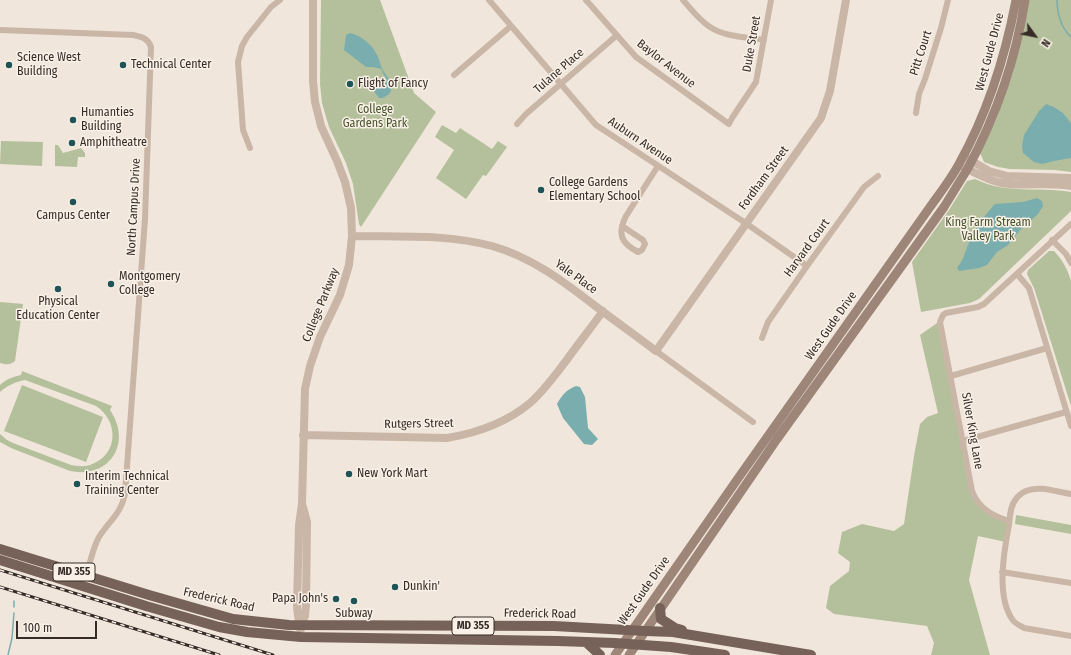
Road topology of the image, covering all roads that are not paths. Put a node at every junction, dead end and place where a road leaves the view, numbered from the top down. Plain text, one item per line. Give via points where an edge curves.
1 (280, 0) edge
2 (313, 0) edge
3 (489, 0) edge
4 (586, 0) edge
5 (683, 0) edge
6 (771, 0) edge
7 (846, 0) edge
8 (948, 0) edge
9 (1016, 0) edge
10 (1025, 0) edge
11 (511, 26) junction
12 (0, 30) edge
13 (616, 36) junction
14 (764, 40) junction
15 (454, 75) dead end
16 (561, 84) junction
17 (916, 112) dead end
18 (724, 120) joint
19 (517, 124) dead end
20 (250, 148) dead end
21 (965, 163) junction
22 (658, 166) junction
23 (878, 176) dead end
24 (1071, 178) edge
25 (1052, 180) junction
26 (1071, 186) edge
27 (747, 224) junction
28 (1071, 224) edge
29 (622, 226) dead end
30 (352, 236) junction
31 (1052, 240) junction
32 (1071, 263) edge
33 (807, 266) junction
34 (1017, 274) junction
35 (603, 311) junction
36 (762, 338) dead end
37 (1047, 348) junction
38 (656, 350) junction
39 (951, 376) junction
40 (1066, 412) junction
41 (753, 422) dead end
42 (1071, 426) edge
43 (304, 436) junction
44 (963, 441) junction
45 (1071, 494) edge
46 (1009, 521) junction
47 (0, 549) edge
48 (0, 560) edge
49 (1002, 572) junction
50 (86, 576) junction
51 (1071, 583) edge
52 (82, 586) junction
53 (660, 608) junction
54 (301, 625) junction
55 (631, 630) junction
56 (646, 631) junction
57 (694, 636) junction
58 (1071, 636) edge
59 (301, 637) junction
60 (586, 642) junction
61 (622, 644) junction
62 (636, 644) junction
63 (600, 655) edge
64 (615, 655) edge
65 (629, 655) edge
66 (725, 655) edge
67 (812, 655) edge

1 - 20 street via 271,7 247,37 238,62 243,130
2 - 30 street, College Parkway via 315,102 321,126 346,182 351,208
3 - 11 street, Auburn Avenue
4 - 13 street, Baylor Avenue
5 - 14 street via 709,27 723,33
6 - 14 street, Duke Street
7 - 27 street, Fordham Street via 825,110
8 - 17 street, Pitt Court via 919,94
9 - 21 main road, West Gude Drive via 994,87
10 - 21 main road, West Gude Drive via 1009,70 996,107
11 - 15 street
11 - 16 street, Auburn Avenue
12 - 50 street, North Campus Drive via 133,36 145,38 151,46 145,219 125,494 120,510 94,547
13 - 16 street, Tulane Place
13 - 18 street, Baylor Avenue via 636,57
14 - 18 street, Duke Street via 756,82 729,124
16 - 19 street, Tulane Place
16 - 22 street, Auburn Avenue via 596,125
21 - 25 street via 997,182
21 - 53 main road, West Gude Drive via 944,207 777,439
21 - 55 main road, West Gude Drive via 921,220
22 - 27 street, Auburn Avenue
22 - 29 street
23 - 33 street, Harvard Court via 864,187
24 - 25 street
25 - 26 street
27 - 33 street, Auburn Avenue
27 - 38 street, Fordham Street
28 - 31 street
30 - 35 street, Yale Place via 445,238 493,246 540,266
30 - 43 street, College Parkway via 349,264 340,295 320,337 310,366 305,389
31 - 32 street
31 - 34 street
33 - 36 street, Harvard Court via 768,322
34 - 37 street via 1029,288
34 - 39 street, Silver King Lane via 984,304 946,313 941,318
35 - 38 street, Yale Place
35 - 43 street, Rutgers Street via 539,395 530,404 492,426 447,438
37 - 39 street
37 - 40 street
38 - 41 street, Yale Place
39 - 44 street, Silver King Lane
40 - 42 street
40 - 44 street
43 - 54 street, College Parkway via 302,504 307,522 305,616
44 - 46 street, Silver King Lane via 974,497 991,514
45 - 46 street via 1038,489 1025,492 1016,499
46 - 49 street
47 - 50 main road, MD 355
48 - 52 main road, MD 355
49 - 51 street
49 - 58 street via 1006,602 1014,621 1024,628
50 - 52 street, North Campus Drive
50 - 54 main road, Frederick Road / MD 355 via 233,618
52 - 59 main road, Frederick Road / MD 355 via 219,627
53 - 56 main road, West Gude Drive
53 - 57 main road via 662,620
54 - 55 main road, Frederick Road / MD 355 via 548,626
54 - 59 street, College Parkway
55 - 56 main road, Frederick Road / MD 355
55 - 61 main road, West Gude Drive
56 - 57 main road, Frederick Road / MD 355
56 - 62 main road, West Gude Drive
57 - 67 main road, Frederick Road / MD 355
59 - 60 main road, Frederick Road / MD 355
60 - 61 main road, Frederick Road / MD 355
60 - 63 main road
61 - 62 main road, Frederick Road / MD 355
61 - 64 main road, West Gude Drive
62 - 65 main road, West Gude Drive
62 - 66 main road, Frederick Road / MD 355

